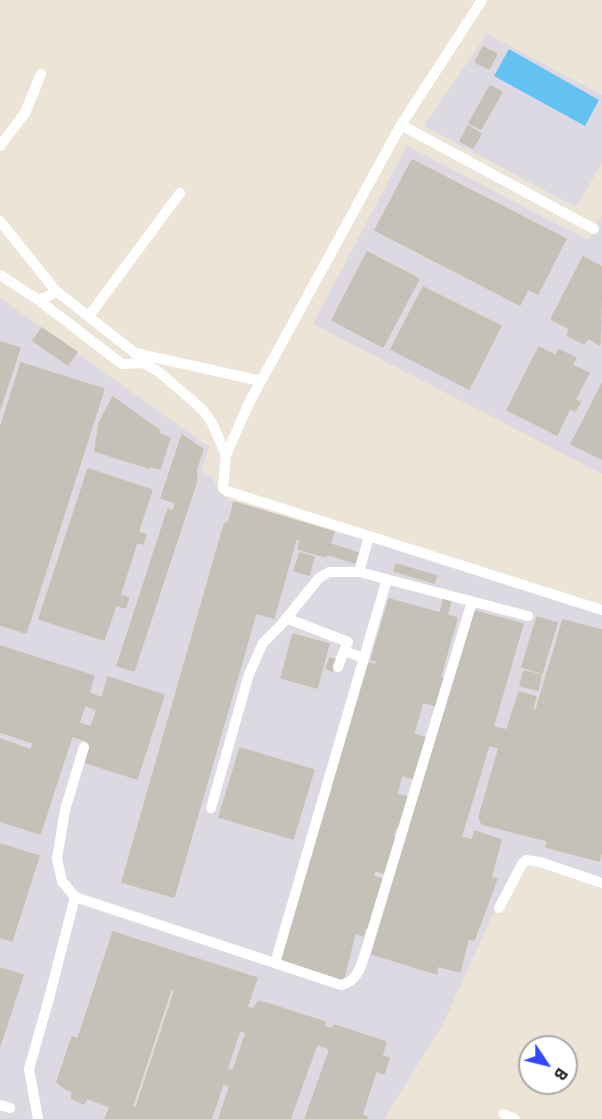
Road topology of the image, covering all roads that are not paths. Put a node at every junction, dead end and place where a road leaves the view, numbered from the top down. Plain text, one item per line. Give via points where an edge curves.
1 (482, 0) edge
2 (41, 74) dead end
3 (401, 124) junction
4 (0, 146) edge
5 (180, 193) dead end
6 (0, 220) edge
7 (594, 230) dead end
8 (0, 275) edge
9 (56, 291) junction
10 (37, 299) junction
11 (89, 316) junction
12 (261, 381) junction
13 (226, 455) junction
14 (369, 536) junction
15 (359, 572) junction
16 (387, 579) junction
17 (472, 602) junction
18 (602, 610) edge
19 (528, 616) dead end
20 (286, 618) junction
21 (344, 651) junction
22 (364, 658) junction
23 (338, 668) dead end
24 (84, 747) dead end
25 (210, 808) dead end
26 (602, 883) edge
27 (75, 897) junction
28 (499, 908) dead end
29 (275, 963) junction
30 (504, 1114) dead end
31 (38, 1119) edge
32 (515, 1119) edge

1 - 3 street
2 - 4 street via 25,112
3 - 7 street
3 - 12 street
5 - 11 street
6 - 9 street
8 - 10 street
9 - 10 street
9 - 11 street
10 - 13 street via 122,364 140,363 159,372 202,409
11 - 12 street via 135,353
12 - 13 street
13 - 14 street via 222,483 227,491
14 - 15 street
14 - 18 street
15 - 16 street
15 - 20 street via 329,572 319,578
16 - 17 street
16 - 22 street
17 - 19 street
17 - 29 street via 355,979 341,985
20 - 21 street via 348,642
20 - 25 street via 263,643 249,674
21 - 22 street
21 - 23 street
22 - 29 street
24 - 27 street via 65,810 57,859 63,881
26 - 28 street via 526,860
27 - 29 street
27 - 31 street via 29,1069
30 - 32 street

